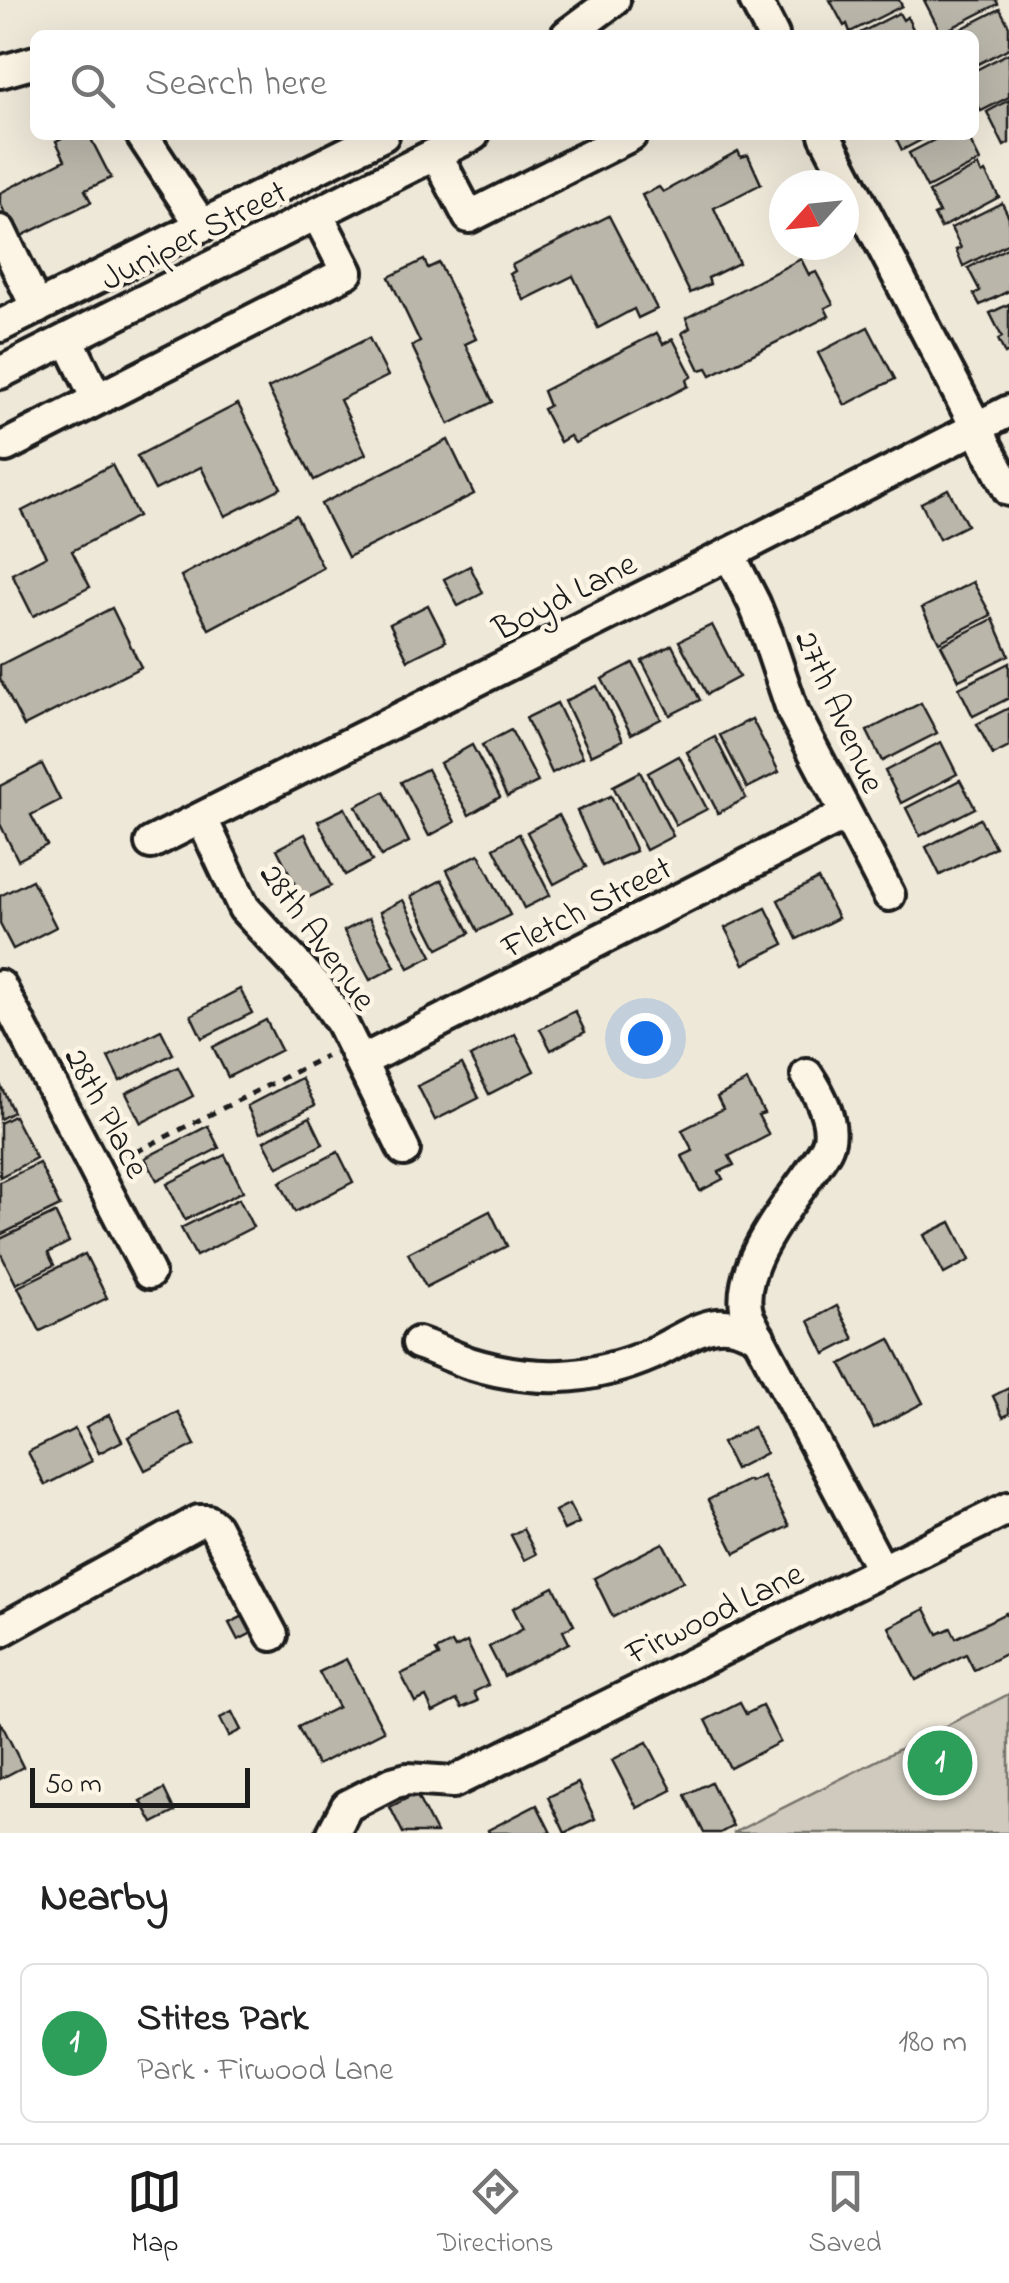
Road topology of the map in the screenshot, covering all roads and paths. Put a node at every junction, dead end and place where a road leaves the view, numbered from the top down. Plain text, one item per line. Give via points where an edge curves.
1 (614, 0) edge
2 (755, 0) edge
3 (574, 30) edge
4 (770, 30) edge
5 (30, 63) edge
6 (0, 72) edge
7 (145, 140) edge
8 (373, 140) edge
9 (464, 140) edge
10 (621, 140) edge
11 (828, 140) edge
12 (436, 154) junction
13 (317, 214) junction
14 (202, 226) junction
15 (0, 231) edge
16 (37, 308) junction
17 (0, 326) edge
18 (68, 339) junction
19 (0, 373) edge
20 (98, 399) junction
21 (1009, 411) edge
22 (978, 428) junction
23 (6, 446) dead end
24 (1009, 490) edge
25 (729, 554) junction
26 (845, 816) junction
27 (202, 819) junction
28 (152, 843) dead end
29 (889, 895) dead end
30 (0, 986) edge
31 (355, 1052) junction
32 (807, 1075) dead end
33 (404, 1150) dead end
34 (96, 1171) junction
35 (149, 1273) dead end
36 (759, 1337) junction
37 (418, 1343) dead end
38 (1009, 1508) edge
39 (882, 1571) junction
40 (0, 1630) edge
41 (272, 1635) dead end
42 (333, 1833) edge

1 - 3 street
2 - 4 street
5 - 6 street
7 - 14 street
8 - 14 street, Juniper Street
9 - 12 street, Juniper Street
10 - 12 street via 469,217
11 - 22 street
12 - 13 street, Juniper Street
13 - 18 street, Juniper Street
13 - 20 street via 347,272
14 - 16 street, Juniper Street
15 - 16 street
16 - 17 street, Juniper Street
18 - 19 street, Juniper Street
18 - 20 street
20 - 23 street
21 - 22 street, Boyd Lane
22 - 24 street
22 - 25 street, Boyd Lane
25 - 26 street, 27th Avenue via 793,712
25 - 27 street, Boyd Lane
26 - 29 street, 27th Avenue
26 - 31 street, Fletch Street
27 - 28 street, Boyd Lane
27 - 31 street, 28th Avenue via 244,908 317,987
30 - 34 street, 28th Place
31 - 33 street, 28th Avenue
31 - 34 path
32 - 36 street via 828,1120 829,1141 754,1259 744,1304
34 - 35 street, 28th Place
36 - 37 street via 711,1324 650,1354 562,1376 491,1368
36 - 39 street
38 - 39 street, Firwood Lane
39 - 42 street, Firwood Lane via 453,1782 392,1782 347,1806
40 - 41 street via 208,1520

